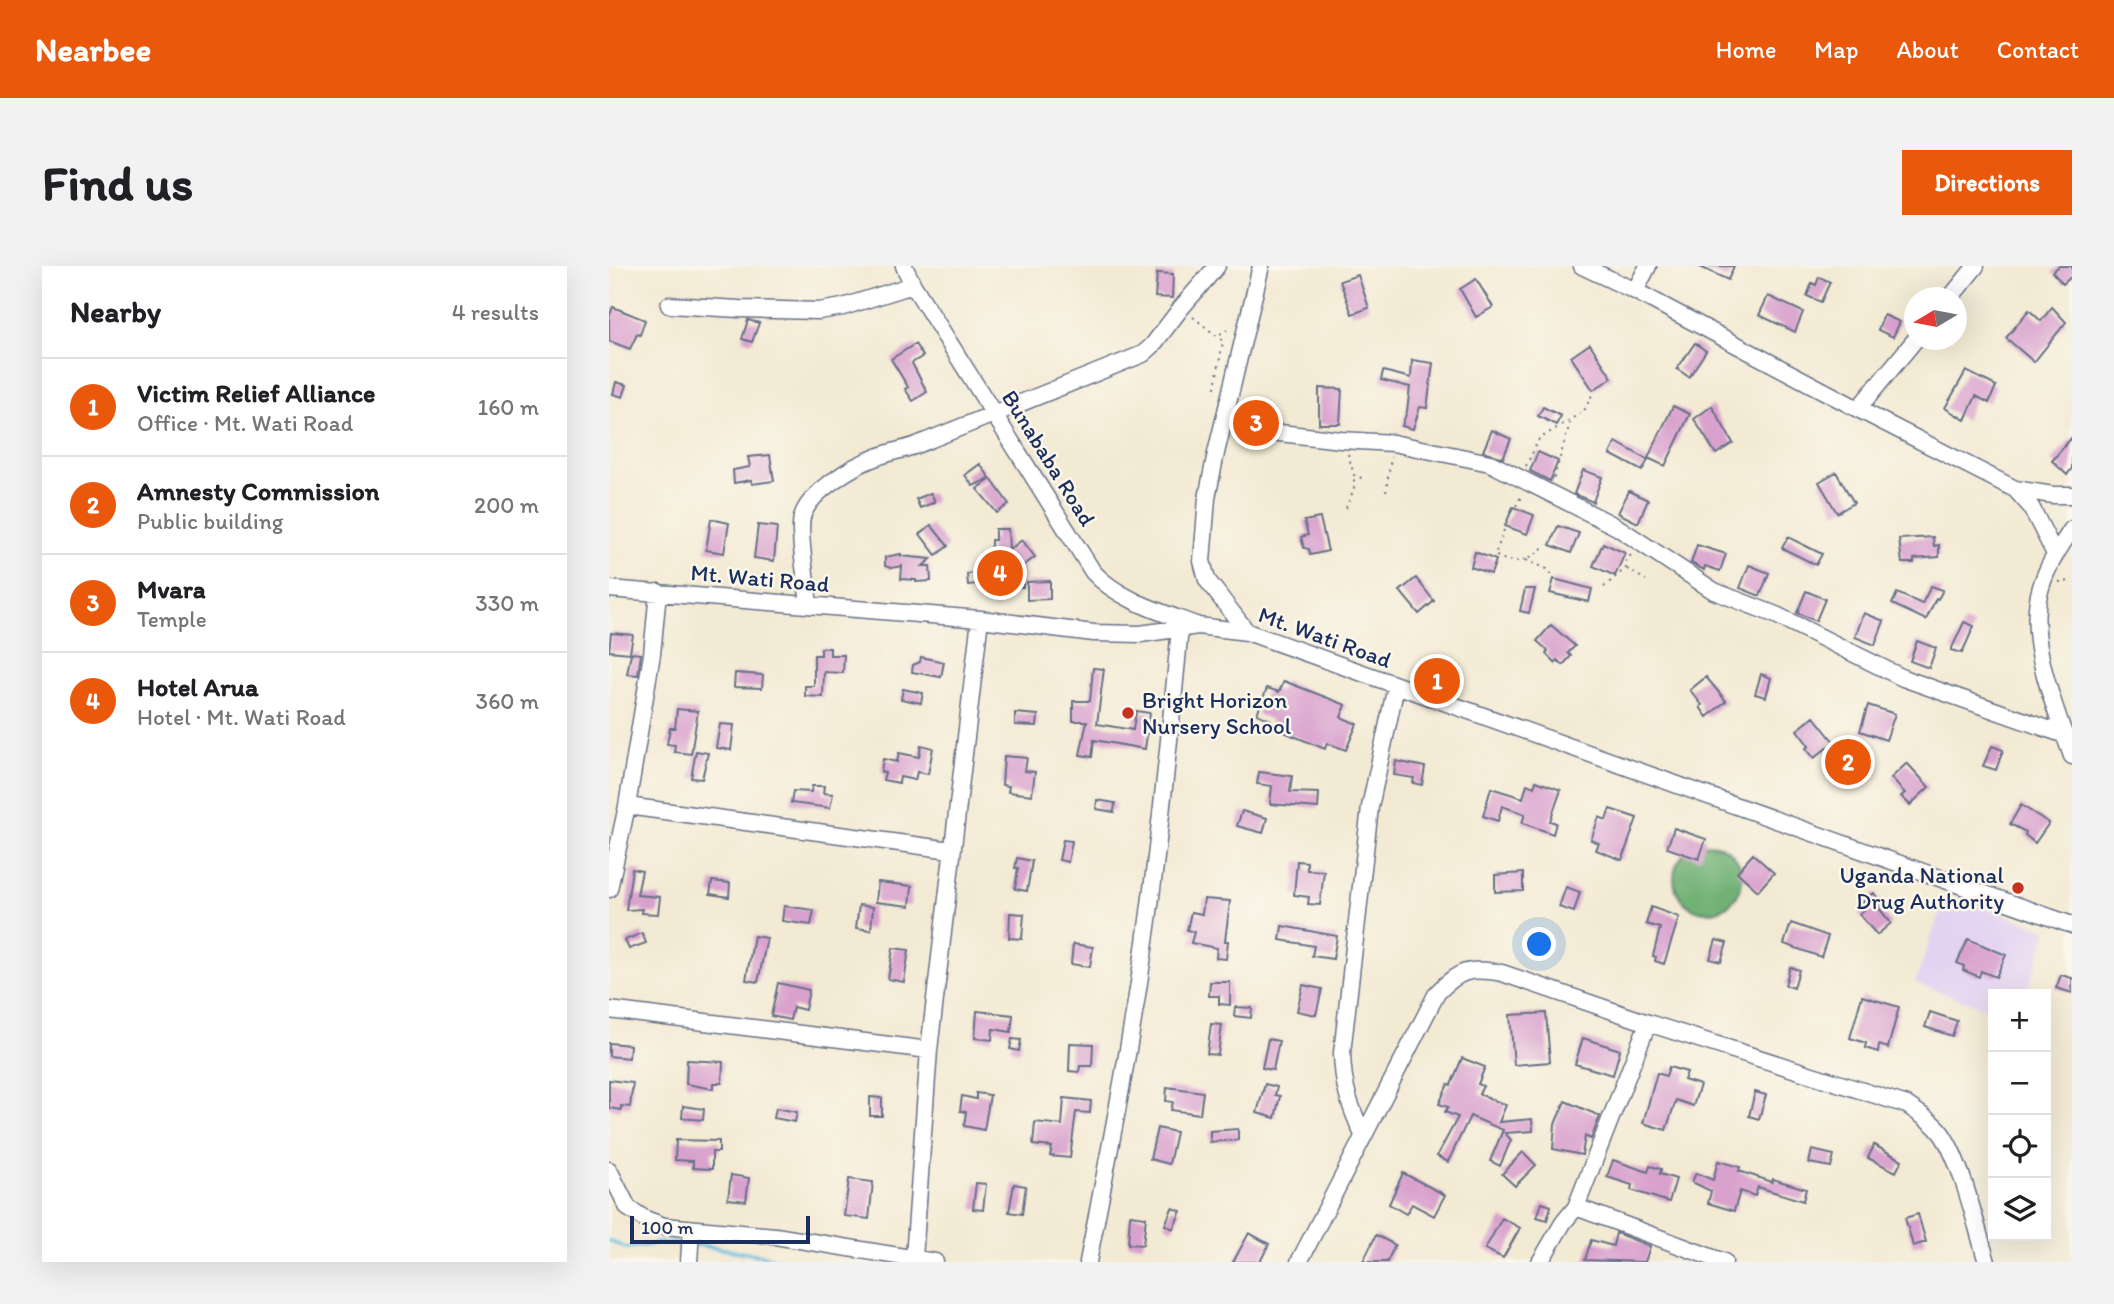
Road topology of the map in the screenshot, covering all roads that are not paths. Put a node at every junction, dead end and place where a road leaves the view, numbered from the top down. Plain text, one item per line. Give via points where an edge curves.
1 (904, 266) edge
2 (1217, 266) edge
3 (1261, 266) edge
4 (1582, 266) edge
5 (1648, 266) edge
6 (1976, 266) edge
7 (913, 285) junction
8 (1959, 287) edge
9 (1635, 291) junction
10 (669, 305) dead end
11 (1907, 350) edge
12 (1858, 409) junction
13 (994, 412) junction
14 (1224, 420) junction
15 (2015, 489) junction
16 (2072, 495) edge
17 (2072, 529) edge
18 (2055, 554) junction
19 (609, 589) edge
20 (657, 592) junction
21 (809, 605) junction
22 (980, 619) junction
23 (1198, 626) junction
24 (1180, 628) junction
25 (1247, 632) junction
26 (1396, 686) junction
27 (2065, 735) junction
28 (2072, 756) edge
29 (627, 806) junction
30 (951, 850) junction
31 (609, 890) edge
32 (2072, 926) edge
33 (609, 1010) edge
34 (1648, 1023) junction
35 (929, 1050) junction
36 (1363, 1135) junction
37 (609, 1170) edge
38 (1576, 1207) junction
39 (691, 1230) junction
40 (914, 1258) junction
41 (689, 1262) edge
42 (935, 1262) edge
43 (1088, 1262) edge
44 (1299, 1262) edge
45 (1540, 1262) edge
46 (1724, 1262) edge
47 (1987, 1262) edge

1 - 7 street, Bunababa Road
2 - 13 street via 1143,354
3 - 14 street
4 - 9 street
5 - 9 street
6 - 8 street
7 - 10 street via 819,311
7 - 13 street, Bunababa Road
9 - 12 street
11 - 12 street
12 - 15 street
13 - 21 street via 855,467 817,495 802,519
13 - 23 street, Bunababa Road via 1093,572 1104,583 1156,610
14 - 25 street via 1207,498 1202,561 1207,580
14 - 27 street via 1271,432 1393,443 1481,461 1617,527 1714,591 1776,615 1903,678
15 - 16 street
15 - 18 street via 2031,506
17 - 18 street
18 - 27 street via 2041,585 2038,641
19 - 20 street, Mt. Wati Road
20 - 21 street, Mt. Wati Road
20 - 29 street via 652,654
21 - 22 street, Mt. Wati Road
22 - 24 street, Mt. Wati Road via 1094,633 1140,634
22 - 30 street
23 - 24 street, Mt. Wati Road
23 - 25 street, Mt. Wati Road
24 - 43 street via 1167,777 1144,951
25 - 26 street, Mt. Wati Road
26 - 32 street, Mt. Wati Road
26 - 36 street via 1370,807 1342,1053 1343,1082
27 - 28 street
29 - 30 street
29 - 31 street
30 - 35 street
33 - 35 street
34 - 36 street via 1502,972 1473,970 1453,976 1437,993
34 - 38 street
34 - 47 street via 1906,1105 1931,1121 1957,1166
35 - 40 street
36 - 44 street
37 - 39 street via 628,1208 655,1223
38 - 45 street
38 - 46 street
39 - 40 street via 775,1236
39 - 41 street
40 - 42 street

